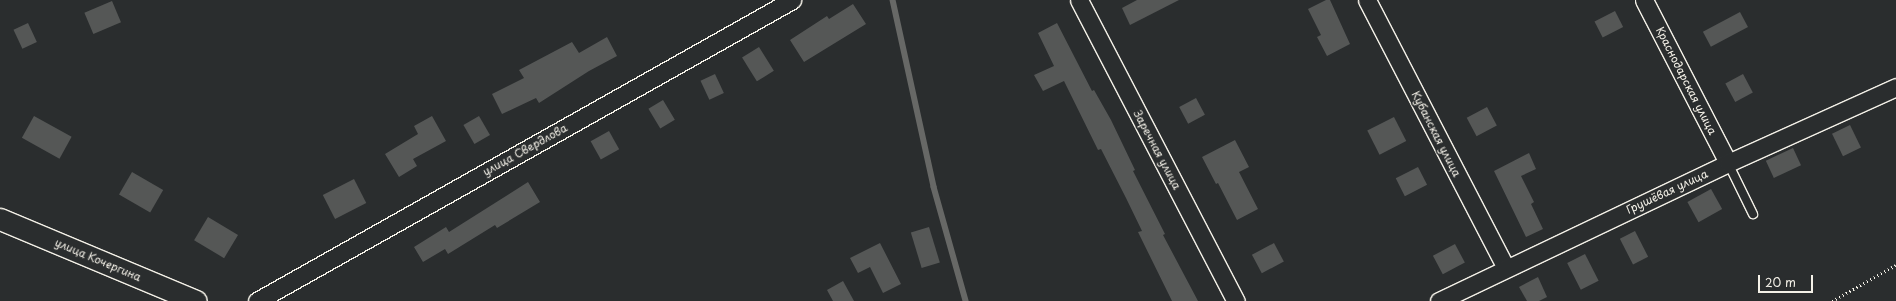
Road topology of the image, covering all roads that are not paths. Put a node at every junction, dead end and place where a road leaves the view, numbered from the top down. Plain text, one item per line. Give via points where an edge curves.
1 (792, 0) edge
2 (1079, 0) edge
3 (1367, 0) edge
4 (1644, 0) edge
5 (1896, 87) edge
6 (1728, 163) junction
7 (1753, 214) dead end
8 (0, 219) edge
9 (1506, 268) junction
10 (196, 301) edge
11 (257, 301) edge
12 (1236, 301) edge
13 (1439, 301) edge

1 - 11 street, улица Свердлова
2 - 12 street, Заречная улица
3 - 9 street, Кубанская улица
4 - 6 street, Краснодарская улица
5 - 6 street, Грушёвая улица
6 - 7 lane
6 - 9 street, Грушёвая улица
8 - 10 street, улица Кочергина
9 - 13 street, Грушёвая улица

